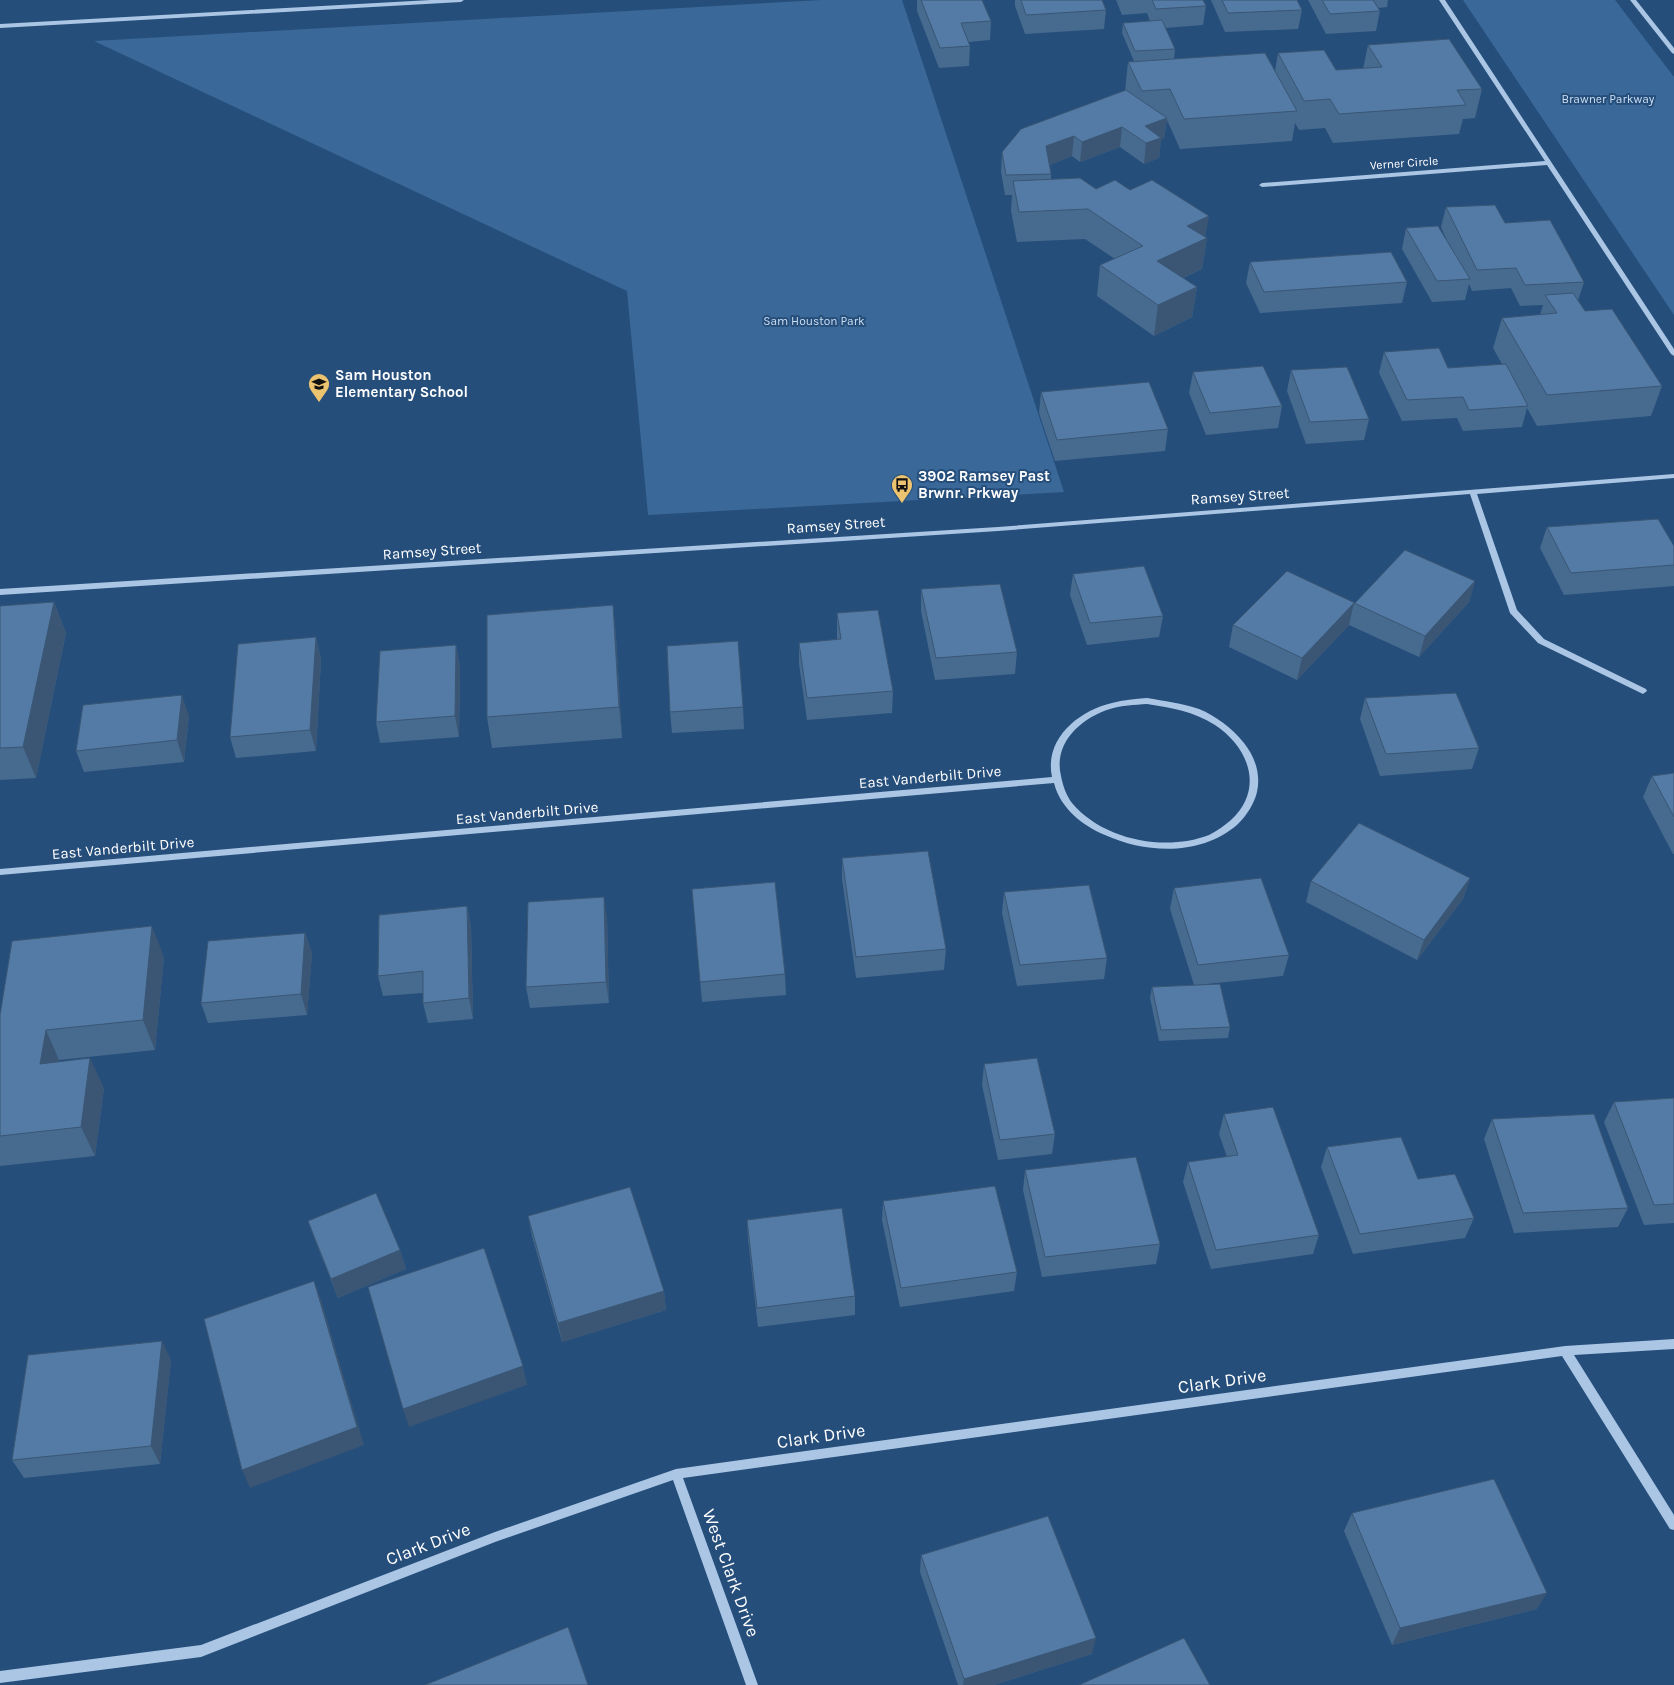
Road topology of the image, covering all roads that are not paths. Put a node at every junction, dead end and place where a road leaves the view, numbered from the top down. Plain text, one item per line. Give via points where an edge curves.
1 (461, 0) edge
2 (1442, 0) edge
3 (1633, 0) edge
4 (0, 26) edge
5 (1674, 52) edge
6 (1548, 163) junction
7 (1262, 185) dead end
8 (1674, 354) edge
9 (1674, 476) edge
10 (1473, 492) junction
11 (0, 592) edge
12 (1643, 691) dead end
13 (1056, 780) junction
14 (0, 872) edge
15 (1674, 1344) edge
16 (1565, 1351) junction
17 (676, 1474) junction
18 (1674, 1526) edge
19 (0, 1678) edge
20 (752, 1685) edge

1 - 4 street
2 - 6 street
3 - 5 street
6 - 7 street, Verner Circle
6 - 8 street
9 - 10 street, Ramsey Street
10 - 11 street, Ramsey Street via 989,530
10 - 12 street via 1513,611 1541,641
13 - 13 street via 1065,800 1082,818 1133,842 1163,846 1192,843 1218,835 1238,821 1251,803 1256,784 1252,763 1245,750 1224,726 1201,713 1147,701 1119,704 1095,712 1075,724 1061,740 1054,760
13 - 14 street, East Vanderbilt Drive
15 - 16 street, Clark Drive
16 - 17 street, Clark Drive
16 - 18 street
17 - 19 street, Clark Drive via 495,1537 201,1651
17 - 20 street, West Clark Drive

